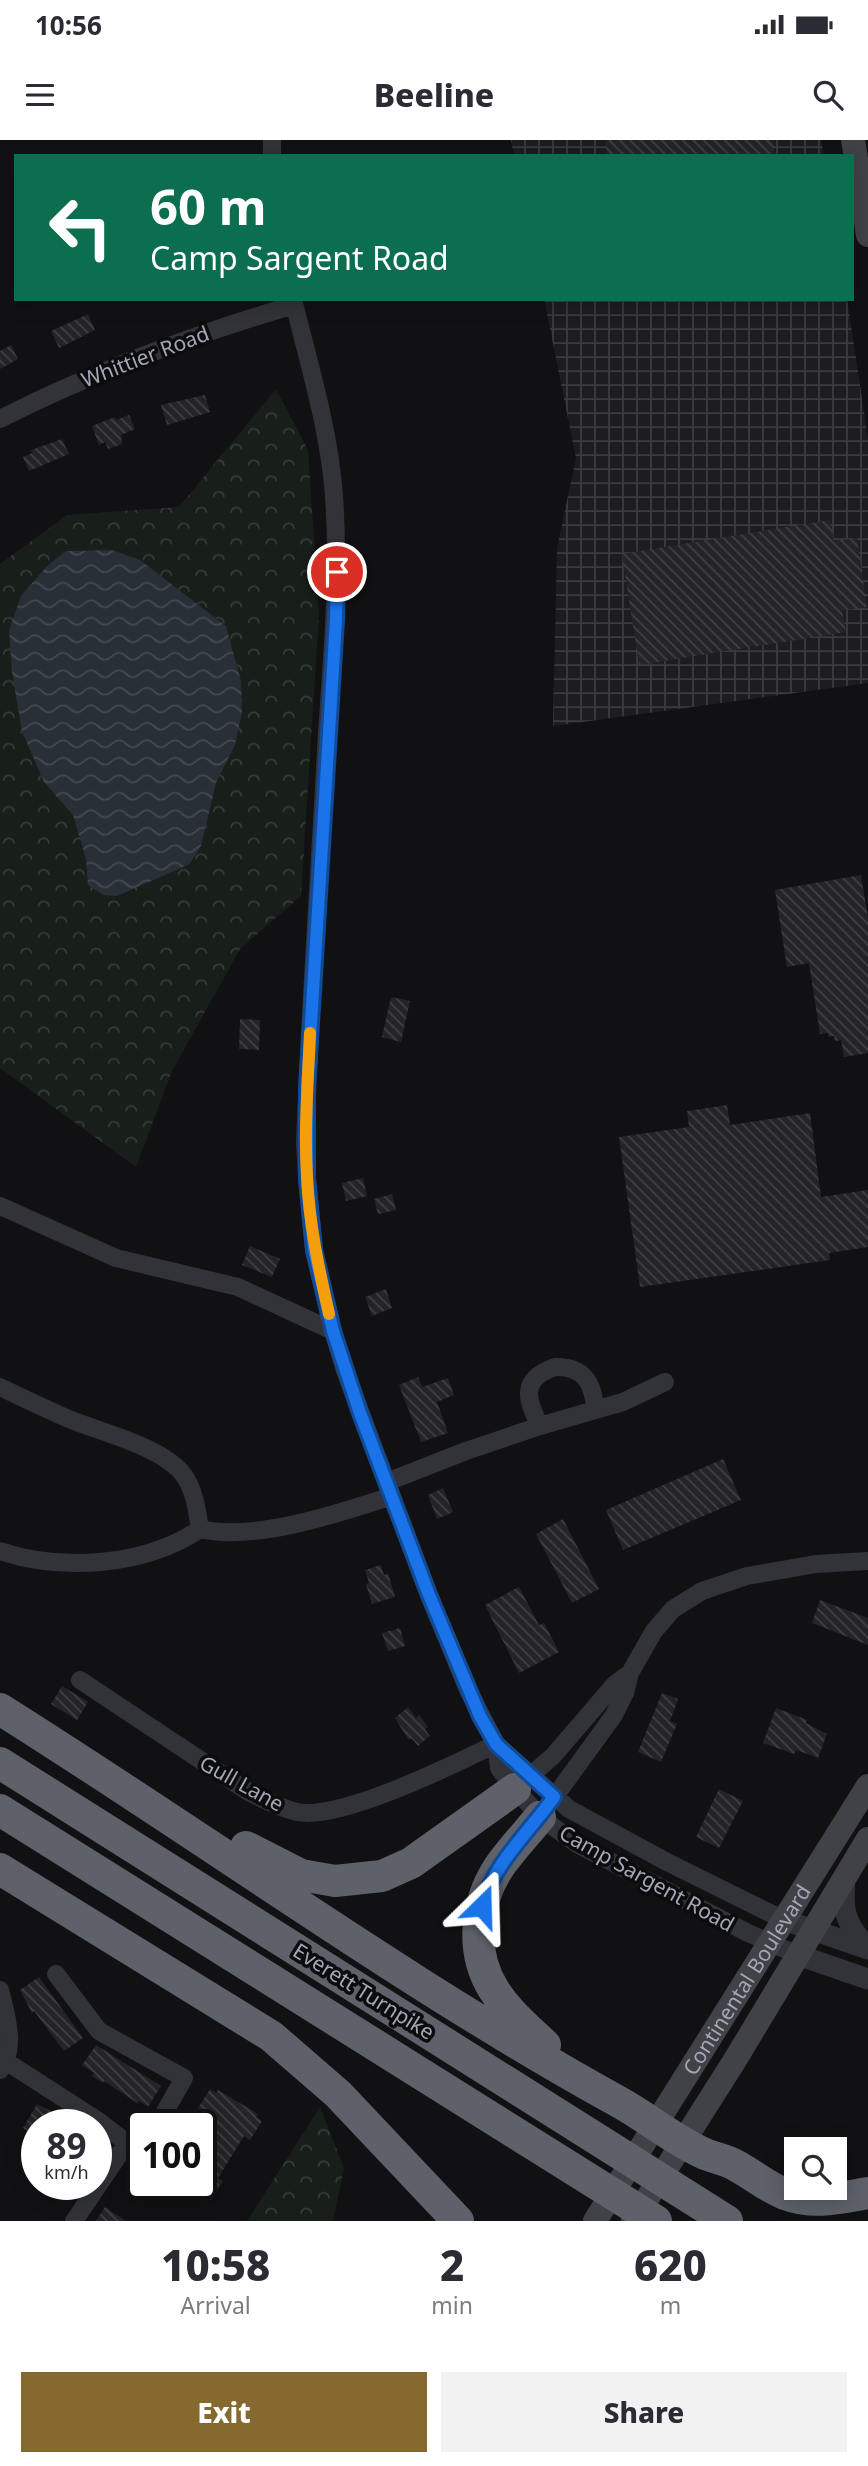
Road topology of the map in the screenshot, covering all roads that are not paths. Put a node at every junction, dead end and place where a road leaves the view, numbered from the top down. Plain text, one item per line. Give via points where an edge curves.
1 (853, 140) edge
2 (868, 235) edge
3 (294, 302) edge
4 (0, 418) edge
5 (0, 1206) edge
6 (333, 1331) junction
7 (665, 1382) dead end
8 (0, 1387) edge
9 (596, 1410) junction
10 (540, 1426) junction
11 (390, 1489) junction
12 (200, 1529) junction
13 (0, 1552) edge
14 (868, 1561) edge
15 (816, 1564) junction
16 (868, 1572) edge
17 (630, 1672) junction
18 (80, 1680) dead end
19 (0, 1709) edge
20 (496, 1744) junction
21 (0, 1763) edge
22 (523, 1782) junction
23 (868, 1786) edge
24 (133, 1794) junction
25 (547, 1807) junction
26 (0, 1810) edge
27 (868, 1839) edge
28 (0, 1869) edge
29 (845, 1877) junction
30 (785, 1920) junction
31 (811, 1930) junction
32 (770, 1944) junction
33 (868, 1949) edge
34 (798, 1955) junction
35 (55, 1974) dead end
36 (868, 1979) edge
37 (0, 1990) edge
38 (4, 2066) edge
39 (621, 2103) junction
40 (166, 2109) edge
41 (126, 2138) edge
42 (126, 2153) edge
43 (704, 2154) junction
44 (866, 2193) edge
45 (663, 2202) edge
46 (74, 2221) edge
47 (457, 2221) edge
48 (595, 2221) edge
49 (633, 2221) edge
50 (727, 2221) edge
51 (799, 2221) edge

1 - 2 main road
3 - 4 street, Whittier Road via 140,355
3 - 6 street, Camp Sargent Road via 327,440 337,548 306,1142 314,1250
5 - 6 street via 116,1258 238,1287
6 - 11 street, Camp Sargent Road
7 - 9 street
8 - 12 street via 170,1462 192,1491
9 - 10 street
9 - 10 street via 589,1381 572,1368 555,1367 539,1375 528,1391
10 - 11 street via 466,1451
11 - 12 street via 343,1512 290,1525 218,1533
11 - 20 street, Camp Sargent Road via 468,1690
12 - 13 street via 166,1548 113,1560 58,1561
14 - 15 street
15 - 16 street
15 - 17 street via 747,1576 685,1601 662,1619
17 - 22 street
17 - 25 street via 614,1714
18 - 20 street, Gull Lane via 247,1791 298,1812 336,1810
19 - 24 highway
20 - 22 street, Camp Sargent Road via 499,1768
21 - 45 highway, Everett Turnpike via 597,2138
22 - 24 highway via 411,1863 382,1876 335,1881 281,1867 199,1819
22 - 25 street, Camp Sargent Road
23 - 30 main road, Continental Boulevard
24 - 39 highway via 357,1943
25 - 30 street, Camp Sargent Road via 569,1809
25 - 32 street, Camp Sargent Road via 576,1844
25 - 39 highway via 486,1892 479,1920 480,1956 494,1990 516,2017
26 - 45 highway, Everett Turnpike via 574,2169
27 - 29 main road, Continental Boulevard
28 - 47 highway via 271,2036 338,2094
29 - 31 main road, Continental Boulevard
29 - 33 street via 844,1913
30 - 31 street
30 - 32 main road, Continental Boulevard
31 - 33 street
31 - 34 main road, Continental Boulevard
32 - 34 street, Camp Sargent Road
32 - 48 main road, Continental Boulevard
34 - 36 street
34 - 45 main road, Continental Boulevard
35 - 40 street via 99,2031 184,2078
37 - 38 street via 7,2018
38 - 41 street
39 - 43 highway
42 - 46 street
43 - 44 highway via 732,2163 785,2194 830,2200
43 - 51 highway via 724,2174
45 - 49 main road, Continental Boulevard
45 - 50 highway, Everett Turnpike

